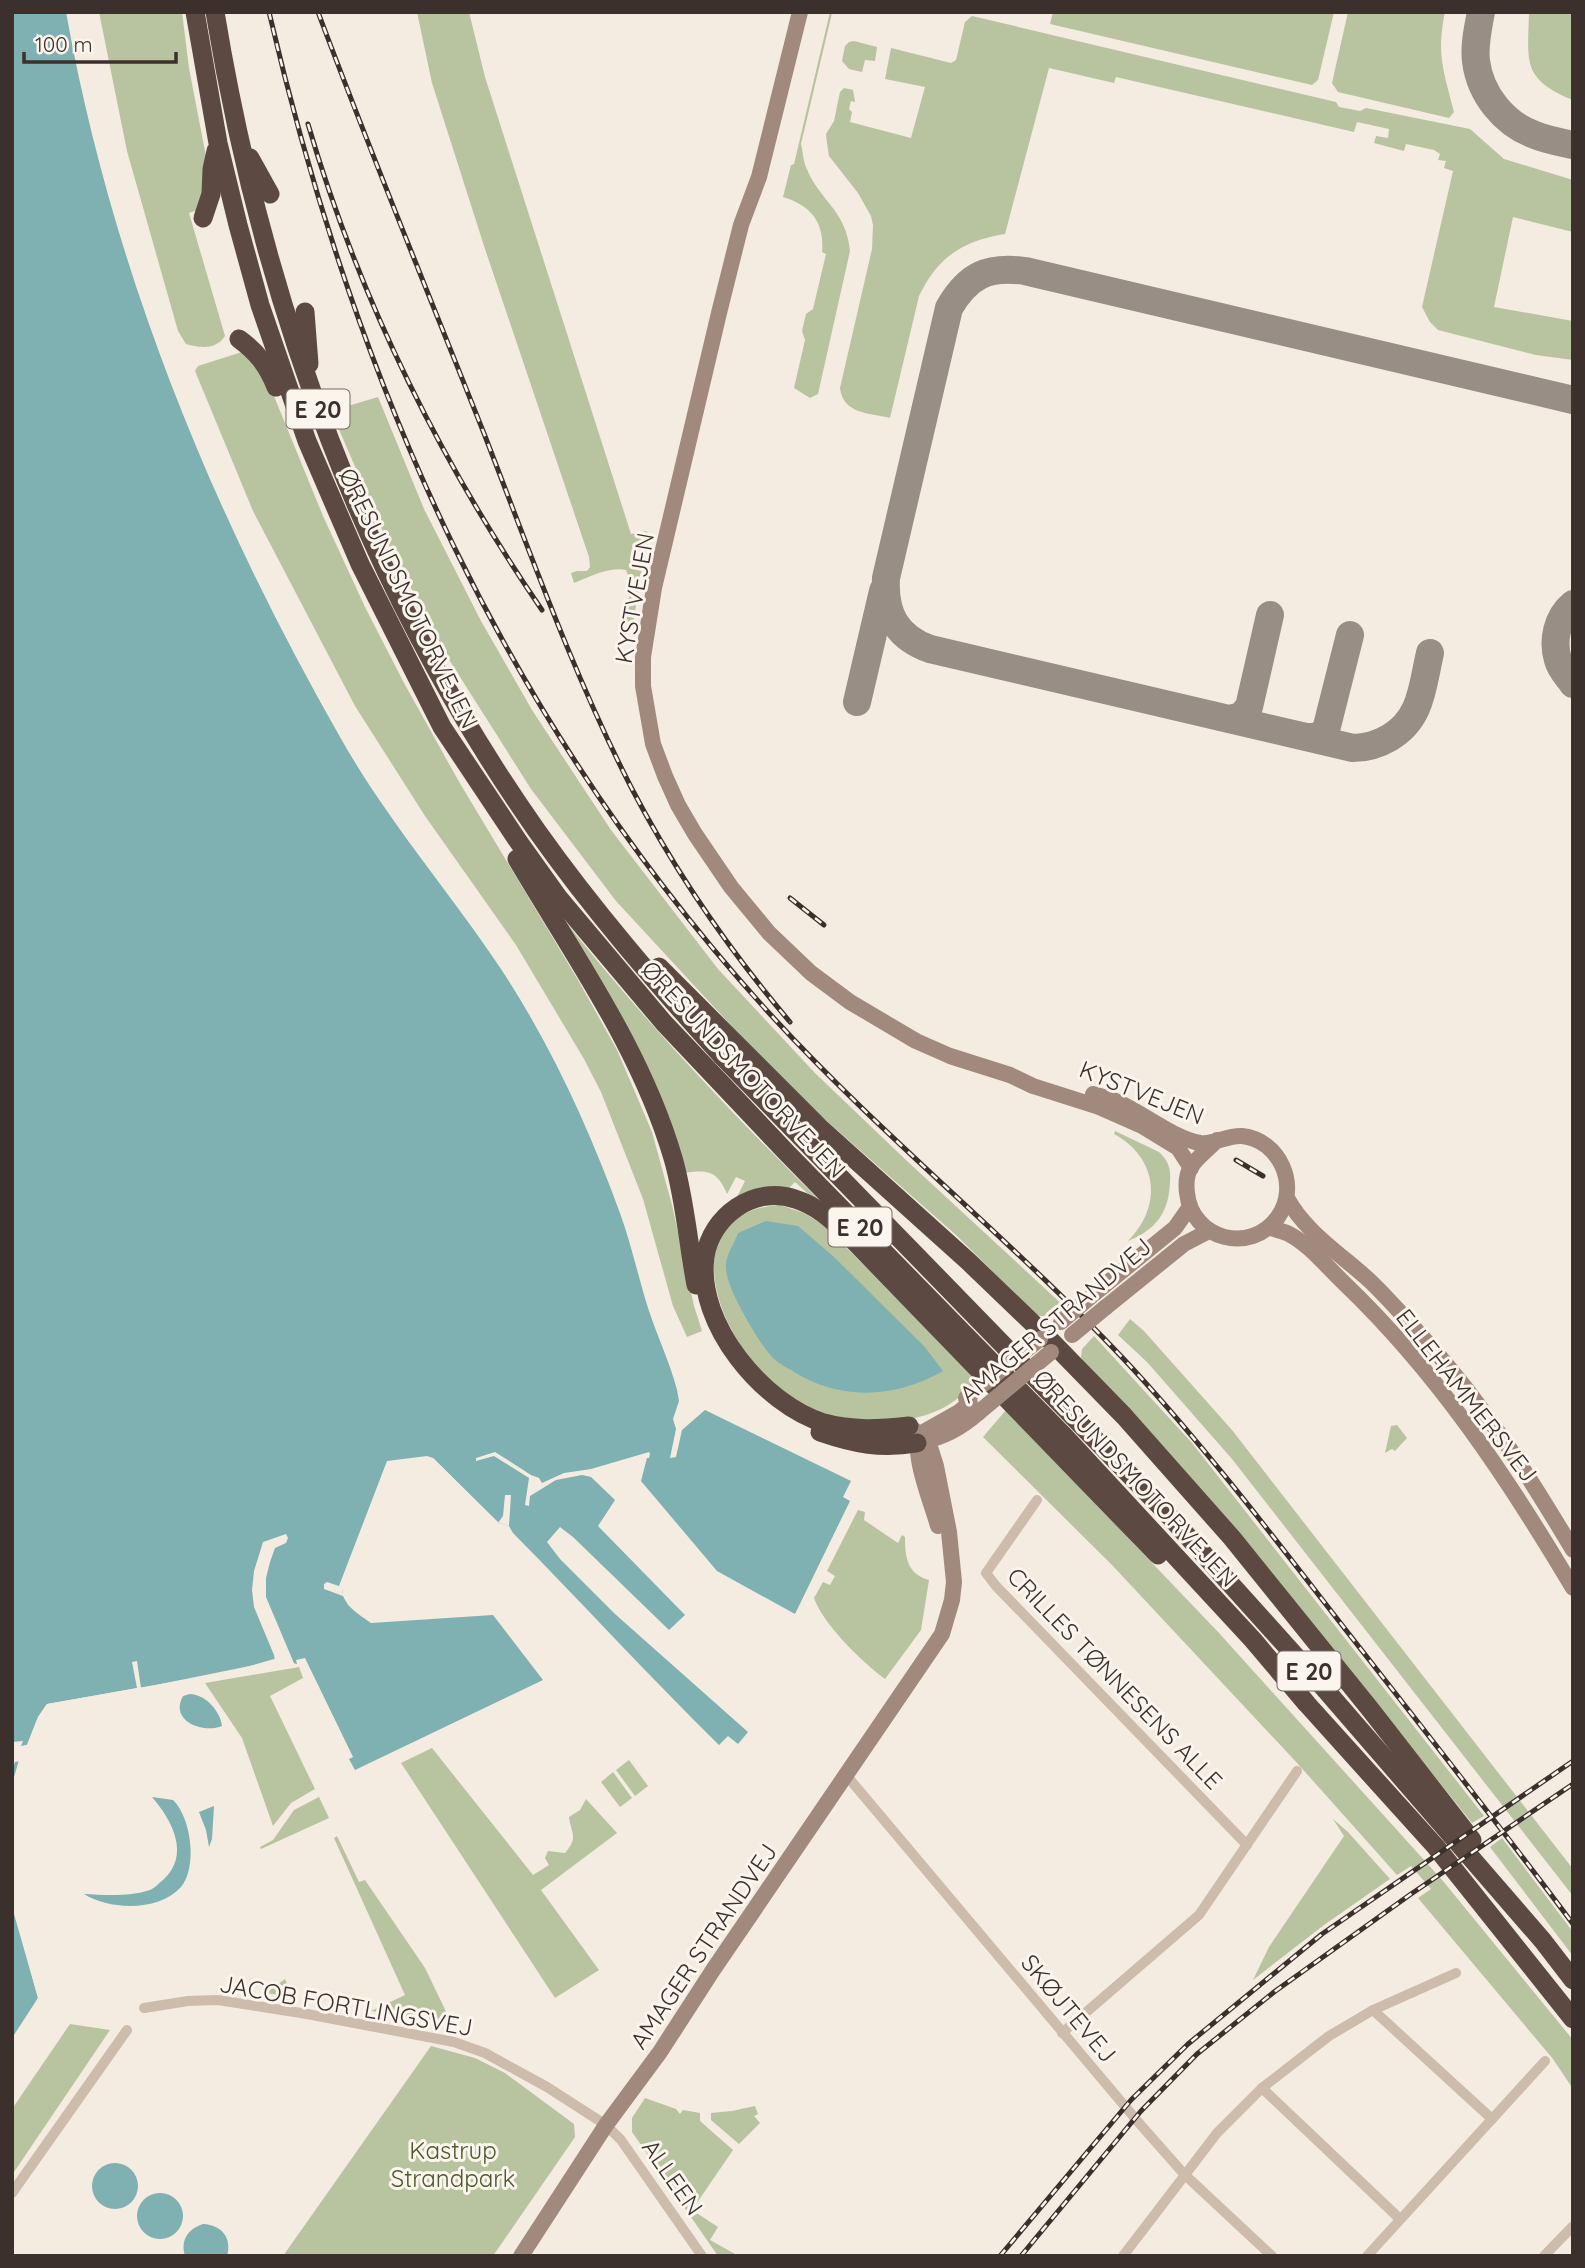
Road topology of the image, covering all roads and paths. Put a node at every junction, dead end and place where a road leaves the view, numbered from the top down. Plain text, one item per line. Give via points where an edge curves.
1 (195, 12) edge
2 (215, 12) edge
3 (800, 12) edge
4 (235, 121) junction
5 (218, 143) junction
6 (270, 194) dead end
7 (203, 218) dead end
8 (305, 312) dead end
9 (239, 339) dead end
10 (316, 404) junction
11 (301, 425) junction
12 (442, 727) junction
13 (502, 776) junction
14 (1010, 1074) junction
15 (1217, 1140) junction
16 (1191, 1167) junction
17 (1287, 1198) junction
18 (1189, 1208) junction
19 (1269, 1227) junction
20 (1209, 1231) junction
21 (1053, 1342) junction
22 (971, 1404) junction
23 (918, 1436) junction
24 (1037, 1500) dead end
25 (1573, 1549) edge
26 (1573, 1588) edge
27 (1307, 1704) junction
28 (1297, 1771) dead end
29 (847, 1776) junction
30 (1247, 1845) junction
31 (1543, 1941) junction
32 (1456, 1973) dead end
33 (1573, 1980) edge
34 (144, 2008) dead end
35 (1373, 2010) junction
36 (1573, 2019) edge
37 (127, 2030) dead end
38 (1062, 2033) junction
39 (1545, 2061) dead end
40 (1262, 2088) junction
41 (1492, 2119) junction
42 (606, 2125) junction
43 (1184, 2174) junction
44 (12, 2193) edge
45 (1400, 2219) junction
46 (1573, 2226) edge
47 (521, 2256) edge
48 (702, 2256) edge
49 (1123, 2256) edge
50 (1272, 2256) edge
51 (1367, 2256) edge
52 (1544, 2256) edge

1 - 5 highway, ØRESUNDSMOTORVEJEN / E 20
2 - 4 highway, ØRESUNDSMOTORVEJEN / E 20
3 - 14 street, KYSTVEJEN via 759,177 741,225 654,588 643,657 647,715 678,805 731,887 769,933 811,973 883,1023 950,1056
4 - 6 highway
4 - 10 highway, ØRESUNDSMOTORVEJEN / E 20 via 263,240
5 - 7 highway
5 - 11 highway, ØRESUNDSMOTORVEJEN / E 20 via 260,305
8 - 10 highway via 309,365 320,397
9 - 11 highway via 269,370 284,404
10 - 13 highway, ØRESUNDSMOTORVEJEN / E 20 via 396,590
11 - 12 highway, ØRESUNDSMOTORVEJEN / E 20 via 360,564
12 - 23 highway via 612,1017 643,1080 673,1157 702,1306 723,1354 760,1396 804,1425 841,1440 873,1446 893,1447
12 - 27 highway, ØRESUNDSMOTORVEJEN / E 20 via 558,897 664,1023 1066,1438
13 - 21 highway via 664,972 819,1127
13 - 31 highway, ØRESUNDSMOTORVEJEN / E 20 via 592,905 721,1055 1163,1509
14 - 15 street, KYSTVEJEN via 1125,1105 1201,1143
14 - 16 street, KYSTVEJEN via 1142,1126 1178,1148
15 - 16 street
15 - 17 street via 1244,1136 1267,1146 1286,1172
16 - 18 street via 1186,1186
17 - 19 street
17 - 25 street, ELLEHAMMERSVEJ via 1306,1224 1372,1283 1458,1378 1496,1427
18 - 20 street
18 - 21 street, AMAGER STRANDVEJ, bridge via 1175,1228 1061,1322
19 - 20 street via 1239,1239
19 - 26 street, ELLEHAMMERSVEJ via 1305,1246 1369,1306 1412,1355 1483,1445
20 - 21 street, AMAGER STRANDVEJ, bridge via 1184,1244 1106,1307
21 - 22 street, AMAGER STRANDVEJ, bridge
21 - 22 street, AMAGER STRANDVEJ, bridge via 1007,1366
21 - 31 highway via 1232,1538 1443,1802
22 - 23 street, AMAGER STRANDVEJ via 937,1416
22 - 23 street, AMAGER STRANDVEJ via 963,1426 950,1433
23 - 27 highway via 817,1420 778,1399 747,1370 718,1323 705,1273 711,1236 729,1212 778,1195 809,1205 829,1218
23 - 29 street, AMAGER STRANDVEJ via 917,1452 941,1536 944,1592 924,1662
24 - 30 street, CRILLES TØNNESENS ALLE via 986,1573
27 - 36 highway, ØRESUNDSMOTORVEJEN / E 20 via 1436,1847
28 - 30 street
29 - 38 street, SKØJTEVEJ
29 - 42 street, AMAGER STRANDVEJ
30 - 38 street via 1199,1915
31 - 33 highway, ØRESUNDSMOTORVEJEN / E 20
32 - 35 street
34 - 42 street, JACOB FORTLINGSVEJ via 218,2000 454,2042 516,2068
35 - 40 street via 1329,2036
35 - 41 street
37 - 44 street
38 - 43 street, SKØJTEVEJ
39 - 41 street
40 - 43 street
40 - 45 street
41 - 45 street
42 - 47 street, AMAGER STRANDVEJ
42 - 48 street, ALLEEN
43 - 49 street
43 - 50 street, SKØJTEVEJ
45 - 51 street
46 - 52 street

